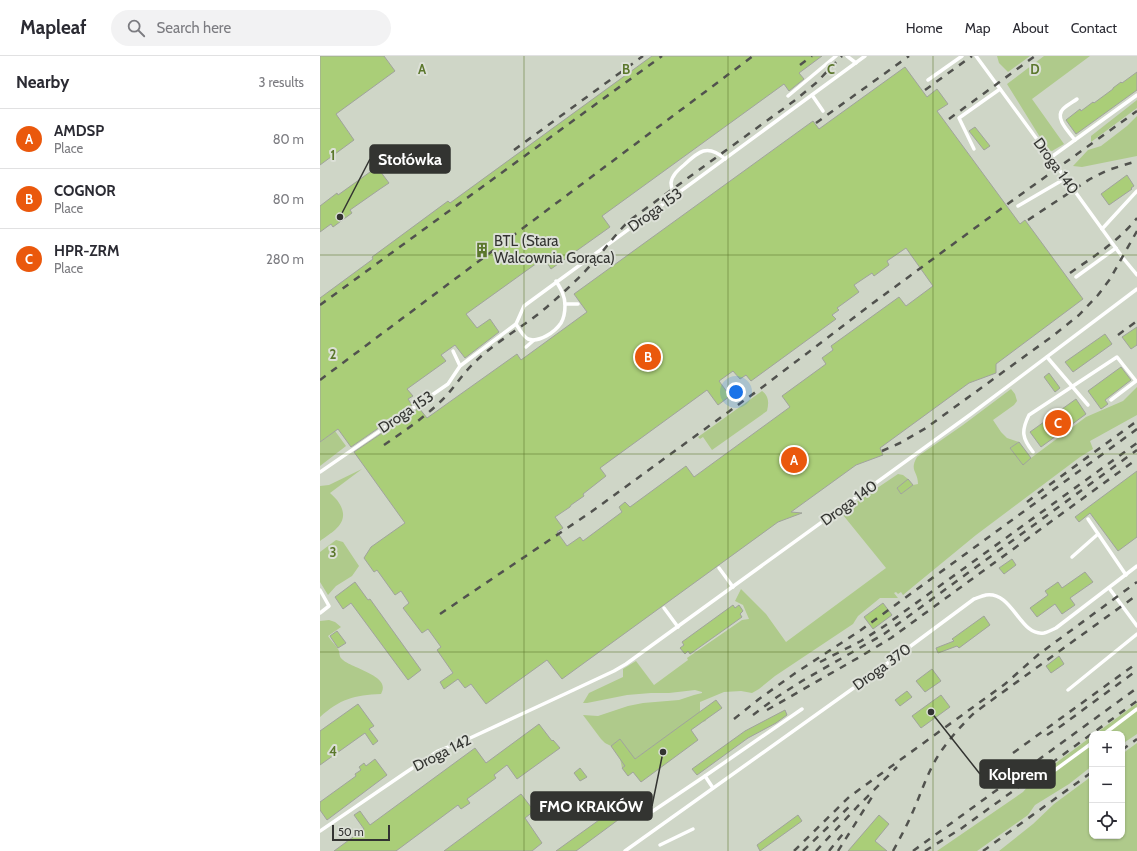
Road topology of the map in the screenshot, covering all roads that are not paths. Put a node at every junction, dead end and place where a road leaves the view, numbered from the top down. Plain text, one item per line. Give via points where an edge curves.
1 (836, 56) edge
2 (847, 56) edge
3 (865, 56) edge
4 (962, 56) edge
5 (976, 56) edge
6 (856, 63) junction
7 (928, 80) dead end
8 (1000, 89) junction
9 (812, 95) junction
10 (1137, 95) edge
11 (788, 96) dead end
12 (1077, 99) dead end
13 (822, 111) dead end
14 (1075, 140) junction
15 (974, 149) dead end
16 (1050, 158) junction
17 (725, 159) junction
18 (1066, 178) junction
19 (1137, 191) edge
20 (674, 195) junction
21 (1018, 206) dead end
22 (1102, 229) junction
23 (1116, 248) junction
24 (1137, 275) edge
25 (1076, 277) dead end
26 (556, 281) junction
27 (1137, 289) edge
28 (565, 304) junction
29 (578, 304) dead end
30 (516, 324) junction
31 (534, 340) junction
32 (526, 347) dead end
33 (453, 351) dead end
34 (1047, 357) junction
35 (460, 366) junction
36 (1072, 387) junction
37 (1111, 400) dead end
38 (1088, 405) dead end
39 (1033, 452) dead end
40 (320, 472) edge
41 (1088, 519) dead end
42 (1098, 534) junction
43 (1072, 557) dead end
44 (1137, 566) edge
45 (719, 568) dead end
46 (1126, 574) junction
47 (733, 587) junction
48 (1109, 588) junction
49 (320, 590) edge
50 (664, 608) dead end
51 (320, 612) edge
52 (1137, 626) edge
53 (678, 627) junction
54 (1137, 634) edge
55 (1068, 690) dead end
56 (552, 700) joint
57 (802, 709) dead end
58 (1137, 709) edge
59 (1108, 731) edge
60 (1089, 745) edge
61 (1055, 770) dead end
62 (705, 776) junction
63 (713, 788) junction
64 (653, 812) dead end
65 (693, 829) dead end
66 (320, 831) edge
67 (660, 845) dead end
68 (625, 851) edge

1 - 11 lane
2 - 6 lane
3 - 6 lane, Droga 153
4 - 7 lane
5 - 8 lane, Droga 140
6 - 9 lane, Droga 153
8 - 15 lane via 959,118
8 - 16 lane, Droga 140
9 - 13 lane
9 - 17 lane, Droga 153
10 - 14 lane
12 - 14 lane via 1063,109 1060,116 1062,124
14 - 16 lane
16 - 18 lane, Droga 140
17 - 20 lane, Droga 153
17 - 20 lane via 713,151 698,153 673,176 671,182
18 - 21 lane
18 - 22 lane, Droga 140
19 - 22 lane
20 - 26 lane, Droga 153
22 - 23 lane, Droga 140
23 - 24 lane, Droga 140
23 - 25 lane
26 - 28 lane
26 - 30 lane, Droga 153 via 524,306
27 - 34 lane, Droga 140
28 - 29 lane
28 - 31 lane via 565,314 561,323 547,336
30 - 31 lane via 524,335
30 - 35 lane, Droga 153
31 - 32 lane
33 - 35 lane
34 - 36 lane
34 - 47 lane, Droga 140
35 - 40 lane, Droga 153 via 448,384
36 - 37 lane via 1117,357 1136,381
36 - 38 lane
36 - 39 lane via 1029,415 1024,424 1024,434 1026,444
41 - 42 lane
42 - 43 lane
42 - 46 lane
44 - 46 lane, Droga 370
45 - 47 lane
46 - 48 lane, Droga 370
47 - 53 lane, Droga 140
48 - 52 lane
48 - 63 lane, Droga 370 via 1056,628 1043,633 1035,632 1026,626 1000,597 987,595 974,599
49 - 51 lane via 329,606
50 - 53 lane
53 - 56 lane, Droga 140 via 614,671
54 - 55 lane
56 - 66 lane, Droga 142 via 438,751
57 - 62 lane
58 - 59 lane
60 - 61 lane
62 - 63 lane
62 - 64 lane
63 - 68 lane, Droga 370
65 - 67 lane

